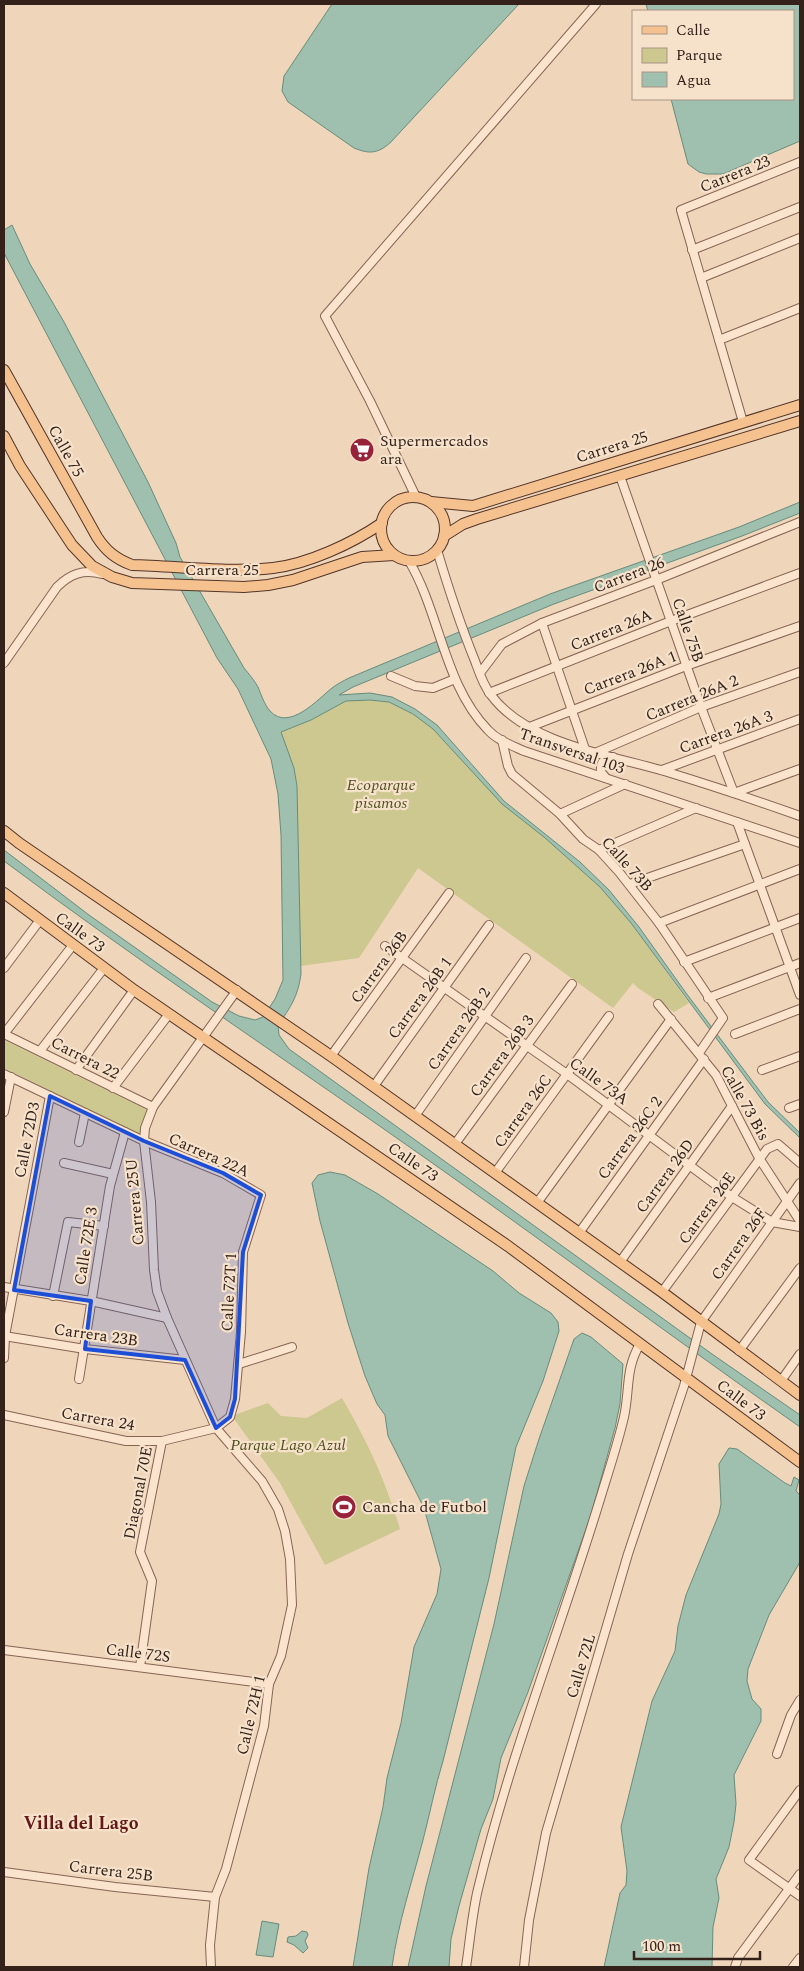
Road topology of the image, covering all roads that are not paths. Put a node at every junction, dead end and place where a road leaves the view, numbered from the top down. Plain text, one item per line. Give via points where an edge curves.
1 (596, 4) edge
2 (800, 162) edge
3 (800, 207) edge
4 (800, 238) edge
5 (692, 250) junction
6 (701, 278) junction
7 (800, 308) edge
8 (719, 340) junction
9 (4, 370) edge
10 (800, 405) edge
11 (800, 421) edge
12 (743, 422) junction
13 (4, 436) edge
14 (620, 476) junction
15 (416, 497) junction
16 (431, 502) junction
17 (382, 523) junction
18 (800, 524) edge
19 (444, 536) junction
20 (103, 547) joint
21 (437, 550) junction
22 (394, 555) junction
23 (409, 560) junction
24 (800, 574) edge
25 (112, 577) junction
26 (655, 578) junction
27 (671, 621) junction
28 (542, 623) junction
29 (800, 626) edge
30 (4, 663) edge
31 (557, 666) junction
32 (686, 666) junction
33 (800, 672) edge
34 (480, 673) junction
35 (391, 676) dead end
36 (455, 679) junction
37 (489, 693) junction
38 (701, 707) junction
39 (573, 710) junction
40 (800, 719) edge
41 (527, 728) junction
42 (502, 740) junction
43 (585, 749) junction
44 (717, 751) junction
45 (595, 753) junction
46 (613, 757) junction
47 (800, 769) edge
48 (662, 770) junction
49 (606, 778) junction
50 (625, 784) junction
51 (734, 793) junction
52 (696, 808) junction
53 (560, 814) junction
54 (800, 816) edge
55 (737, 822) junction
56 (4, 831) edge
57 (800, 843) edge
58 (745, 844) junction
59 (599, 850) junction
60 (800, 869) edge
61 (630, 884) junction
62 (760, 885) junction
63 (449, 893) dead end
64 (4, 894) edge
65 (800, 918) edge
66 (40, 920) junction
67 (658, 923) junction
68 (489, 925) dead end
69 (776, 928) junction
70 (73, 945) junction
71 (385, 946) dead end
72 (403, 958) junction
73 (526, 958) dead end
74 (684, 962) junction
75 (800, 964) edge
76 (790, 967) junction
77 (4, 968) edge
78 (104, 968) junction
79 (572, 984) dead end
80 (445, 987) junction
81 (134, 990) junction
82 (237, 990) junction
83 (800, 995) edge
84 (708, 998) junction
85 (658, 1004) dead end
86 (800, 1009) edge
87 (169, 1014) junction
88 (484, 1016) junction
89 (609, 1016) dead end
90 (724, 1018) joint
91 (671, 1019) junction
92 (4, 1034) edge
93 (206, 1034) junction
94 (735, 1034) dead end
95 (527, 1046) junction
96 (40, 1051) junction
97 (331, 1056) junction
98 (701, 1056) junction
99 (800, 1056) edge
100 (76, 1070) junction
101 (762, 1070) dead end
102 (567, 1074) junction
103 (8, 1075) edge
104 (374, 1086) junction
105 (113, 1088) junction
106 (50, 1096) junction
107 (609, 1104) junction
108 (800, 1104) edge
109 (732, 1106) junction
110 (152, 1107) junction
111 (789, 1108) dead end
112 (4, 1112) edge
113 (85, 1113) junction
114 (415, 1116) junction
115 (125, 1132) junction
116 (649, 1135) junction
117 (144, 1141) junction
118 (79, 1142) dead end
119 (455, 1144) junction
120 (120, 1149) joint
121 (759, 1158) junction
122 (64, 1163) dead end
123 (800, 1163) edge
124 (690, 1165) junction
125 (495, 1173) junction
126 (113, 1174) junction
127 (800, 1183) edge
128 (262, 1195) joint
129 (732, 1197) junction
130 (787, 1200) junction
131 (537, 1203) junction
132 (800, 1221) edge
133 (772, 1222) junction
134 (104, 1226) junction
135 (800, 1227) edge
136 (579, 1233) junction
137 (620, 1262) junction
138 (800, 1268) edge
139 (4, 1288) edge
140 (14, 1290) junction
141 (662, 1292) junction
142 (54, 1296) junction
143 (91, 1301) junction
144 (167, 1318) junction
145 (701, 1322) junction
146 (4, 1336) edge
147 (640, 1344) junction
148 (292, 1347) dead end
149 (85, 1349) junction
150 (739, 1351) junction
151 (800, 1354) edge
152 (4, 1358) edge
153 (185, 1360) junction
154 (239, 1364) junction
155 (690, 1364) joint
156 (686, 1378) junction
157 (79, 1379) dead end
158 (781, 1381) junction
159 (800, 1395) edge
160 (4, 1415) edge
161 (216, 1428) junction
162 (162, 1441) junction
163 (800, 1462) edge
164 (4, 1650) edge
165 (140, 1667) junction
166 (269, 1684) junction
167 (800, 1700) edge
168 (777, 1754) dead end
169 (800, 1790) edge
170 (4, 1872) edge
171 (800, 1874) edge
172 (789, 1888) junction
173 (800, 1896) edge
174 (215, 1897) junction
175 (800, 1958) edge
176 (211, 1967) edge
177 (466, 1967) edge
178 (524, 1967) edge
179 (735, 1967) edge
180 (793, 1967) edge

1 - 15 street via 325,316
2 - 5 street, Carrera 23 via 681,210
3 - 5 street
4 - 6 street
5 - 6 street
6 - 8 street
7 - 8 street
8 - 12 street
9 - 20 main road, Calle 75
10 - 12 main road, Carrera 25
11 - 14 main road, Carrera 25
12 - 16 main road, Carrera 25 via 473,506
13 - 25 main road, Carrera 25 via 72,546 92,566
14 - 19 main road, Carrera 25 via 477,519
14 - 26 street, Calle 75B
15 - 16 main road, Carrera 25
15 - 17 main road, Carrera 25 via 394,503
16 - 19 main road via 443,517
17 - 20 main road, Carrera 25 via 352,542 275,568 132,564 116,558
17 - 22 main road via 383,541
18 - 26 street, Carrera 26
19 - 21 main road
21 - 23 main road via 424,559
21 - 34 street, Transversal 103 via 452,601
22 - 23 main road, Carrera 25
22 - 25 main road, Carrera 25 via 362,557 268,585 132,583
23 - 36 street, Transversal 103 via 432,609
24 - 27 street, Carrera 26A
25 - 30 street via 92,571 66,578
26 - 27 street, Calle 75B
26 - 28 street, Carrera 26
27 - 31 street, Carrera 26A
27 - 32 street, Calle 75B
28 - 31 street
28 - 34 street, Carrera 26 via 502,644
29 - 32 street, Carrera 26A 1
31 - 37 street, Carrera 26A
31 - 39 street
32 - 38 street, Calle 75B
32 - 39 street, Carrera 26A 1
33 - 38 street, Carrera 26A 2
34 - 37 street, Transversal 103
35 - 36 street via 415,686 433,688
36 - 42 street, Transversal 103 via 473,712 488,730
37 - 41 street, Transversal 103
38 - 44 street, Calle 75B
38 - 45 street, Carrera 26A 2
39 - 41 street, Carrera 26A 1
39 - 43 street
40 - 44 street, Carrera 26A 3
41 - 43 street, Transversal 103
42 - 49 street, Transversal 103 via 524,751
42 - 53 street, Calle 73B via 512,774
43 - 45 street, Transversal 103
44 - 48 street, Carrera 26A 3
44 - 51 street, Calle 75B
45 - 46 street, Transversal 103
46 - 48 street, Transversal 103
46 - 49 street via 601,765 601,772
47 - 51 street
48 - 51 street, Transversal 103
49 - 50 street, Transversal 103
50 - 52 street, Transversal 103
50 - 53 street
51 - 54 street, Transversal 103
52 - 55 street, Transversal 103
52 - 59 street
53 - 59 street, Calle 73B
55 - 57 street, Transversal 103
55 - 58 street
56 - 82 main road
58 - 61 street
58 - 62 street
59 - 61 street, Calle 73B
60 - 62 street
61 - 67 street, Calle 73B
62 - 67 street
62 - 69 street
63 - 72 street, Carrera 26B
64 - 66 main road, Calle 73
65 - 69 street
66 - 70 main road, Calle 73
66 - 77 street
67 - 74 street, Calle 73B
68 - 80 street, Carrera 26B 1
69 - 74 street
69 - 76 street
70 - 78 main road, Calle 73
70 - 92 street
71 - 72 street, Calle 73A
72 - 80 street, Calle 73A
72 - 97 street, Carrera 26B
73 - 88 street, Carrera 26B 2
74 - 84 street, Calle 73B
75 - 76 street
76 - 83 street
76 - 84 street
78 - 81 main road, Calle 73
78 - 96 street
79 - 95 street, Carrera 26B 3
80 - 88 street, Calle 73A
80 - 104 street, Carrera 26B 1
81 - 87 main road, Calle 73
81 - 100 street
82 - 93 street, Carrera 25U
82 - 97 main road
84 - 90 street, Calle 73B
85 - 91 street, Calle 73 Bis
86 - 94 street
87 - 93 main road, Calle 73
87 - 105 street
88 - 95 street, Calle 73A
88 - 114 street, Carrera 26B 2
89 - 102 street, Carrera 26C
90 - 98 street, Carrera 26C 2
91 - 98 street, Calle 73 Bis
91 - 107 street
92 - 96 street, Carrera 22
93 - 110 street, Carrera 25U
93 - 147 main road, Calle 73 via 508,1246
95 - 102 street, Calle 73A
95 - 119 street, Carrera 26B 3
96 - 100 street, Carrera 22
97 - 104 main road
98 - 109 street, Calle 73 Bis via 716,1074
98 - 116 street, Carrera 26C 2
99 - 101 street
100 - 105 street, Carrera 22
102 - 107 street, Calle 73A
102 - 125 street, Carrera 26C
103 - 106 street
103 - 112 street
104 - 114 main road
105 - 110 street, Carrera 22
106 - 113 street
106 - 140 street, Calle 72D3
107 - 116 street, Calle 73A
107 - 131 street
108 - 111 street
109 - 121 street, Calle 73 Bis
109 - 124 street, Carrera 26D
110 - 117 street, Carrera 25U
113 - 115 street
113 - 118 street
114 - 119 main road
115 - 117 street
115 - 120 street, Carrera 25U
116 - 124 street, Calle 73A
116 - 136 street, Carrera 26C 2
117 - 128 street, Carrera 22A via 223,1173
117 - 144 street, Carrera 25U via 154,1270
119 - 125 main road
120 - 126 street, Calle 72E 3
121 - 123 street, Carrera 26E via 778,1144
121 - 129 street, Carrera 26E
121 - 130 street, Calle 73 Bis
122 - 126 street
124 - 129 street, Calle 73A
124 - 137 street, Carrera 26D
125 - 131 main road
126 - 134 street, Calle 72E 3
127 - 130 street, Carrera 26F
128 - 154 street, Calle 72T 1 via 243,1252
129 - 133 street, Calle 73A
129 - 141 street, Carrera 26E
130 - 132 street, Calle 73 Bis
130 - 133 street, Carrera 26F
131 - 136 main road
133 - 135 street, Calle 73A
133 - 145 street, Carrera 26F
134 - 142 street via 68,1222
134 - 143 street, Calle 72E 3
136 - 137 main road
137 - 141 main road
138 - 150 street
139 - 140 street
140 - 142 street
140 - 146 street, Calle 72D3
141 - 145 main road
142 - 143 street
143 - 144 street
143 - 149 street, Calle 72E 3
144 - 153 street, Carrera 25U
145 - 150 main road
145 - 155 street, Carrera 26F
146 - 149 street, Carrera 23B
146 - 152 street, Calle 72D3
147 - 156 main road, Calle 73
147 - 177 street via 633,1356 624,1416 600,1497 509,1774 477,1891
148 - 154 street
149 - 153 street, Carrera 23B
149 - 157 street, Calle 72E 3
150 - 158 main road
151 - 158 street
153 - 161 street, Carrera 25U
154 - 161 street, Calle 72T 1 via 236,1399 230,1417
155 - 156 street, Calle 72L
156 - 163 main road, Calle 73
156 - 178 street, Calle 72L via 628,1554 546,1833 529,1920
158 - 159 main road
160 - 162 street, Carrera 24 via 126,1441
161 - 162 street, Carrera 24
161 - 166 street, Calle 72H 1 via 262,1481 278,1509 285,1531 292,1605 281,1656
162 - 165 street, Diagonal 70E via 140,1552 152,1581
164 - 165 street, Calle 72S
165 - 166 street, Calle 72S
166 - 174 street, Calle 72H 1 via 264,1726 226,1869
167 - 168 street
169 - 172 street via 750,1860
170 - 174 street, Carrera 25B
171 - 172 street
172 - 173 street
172 - 179 street via 738,1958
174 - 176 street, Calle 72H 1
175 - 180 street

